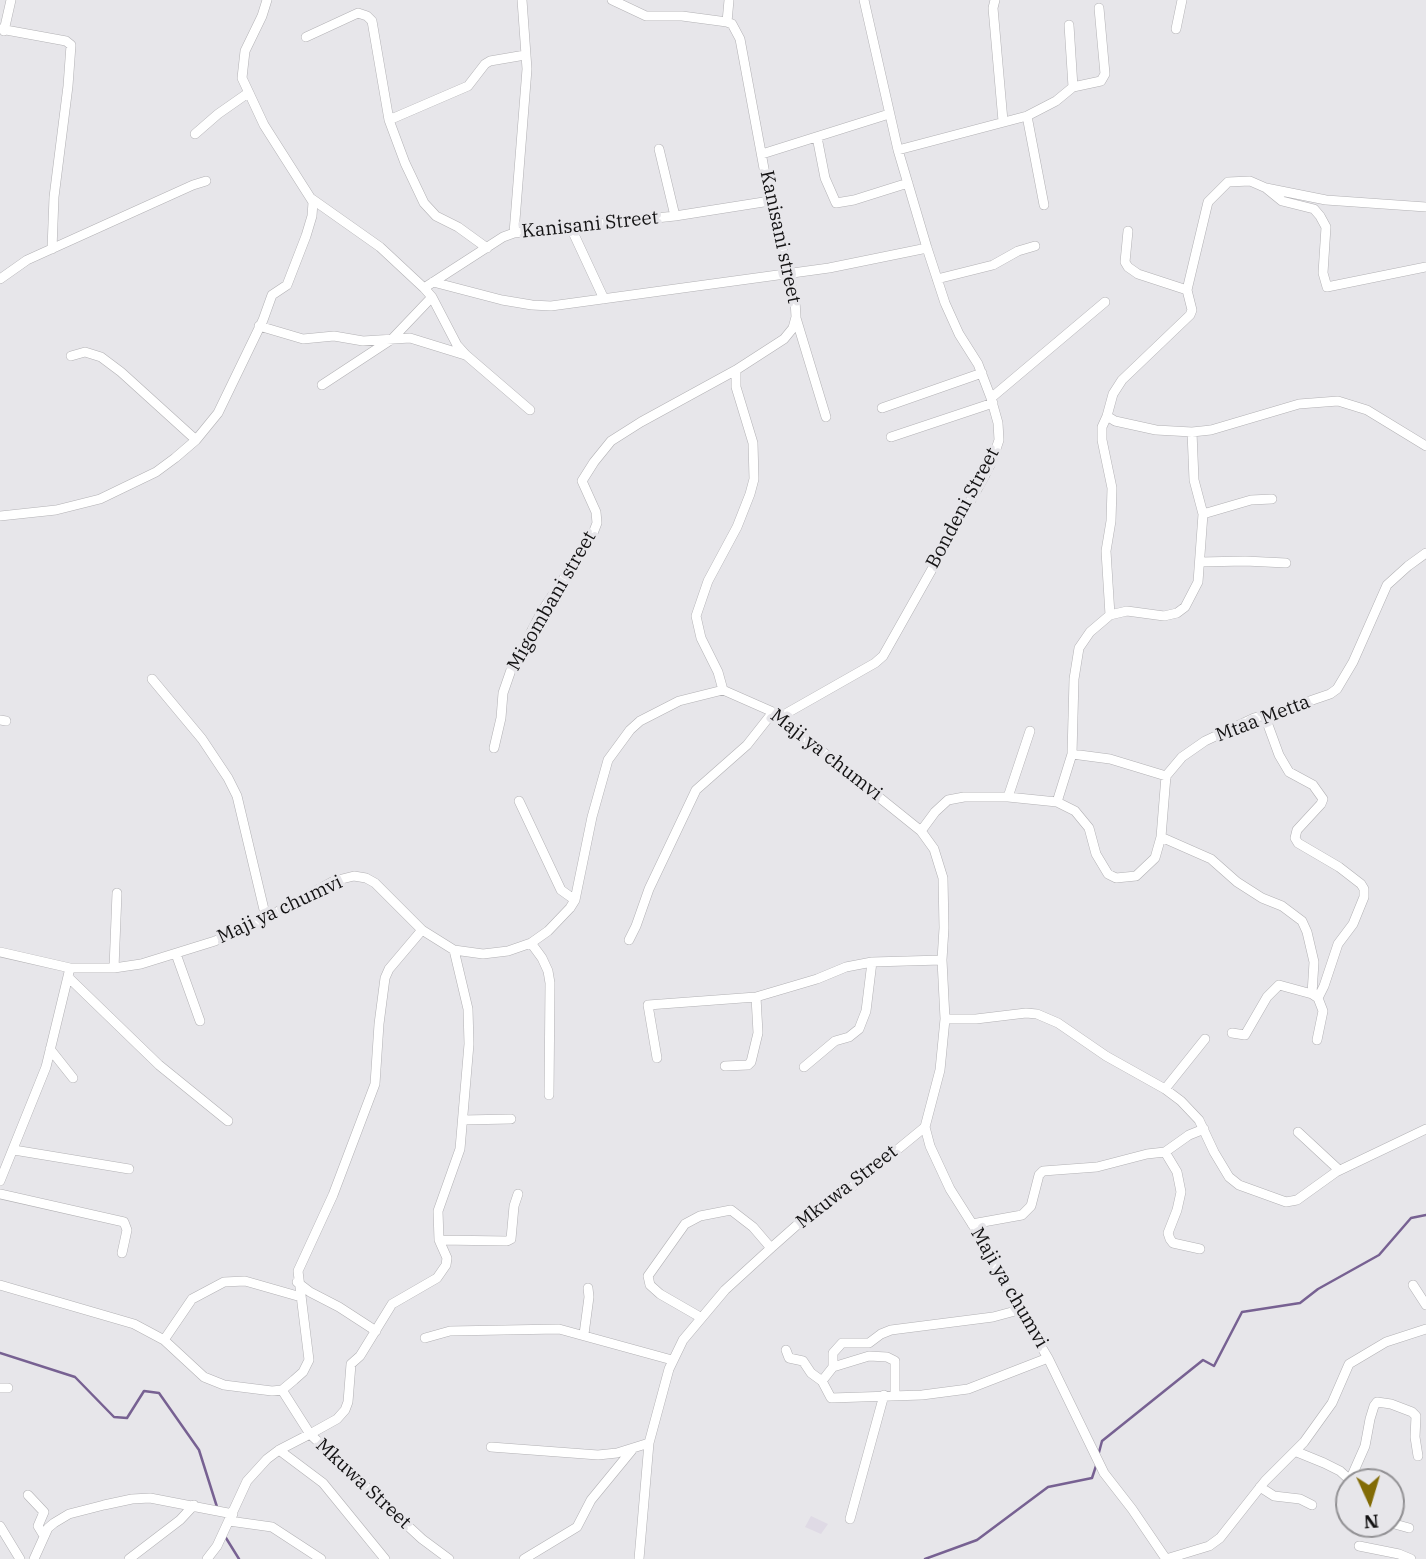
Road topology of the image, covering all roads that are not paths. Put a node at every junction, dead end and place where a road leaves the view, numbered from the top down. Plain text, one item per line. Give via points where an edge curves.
1 (11, 0) edge
2 (267, 0) edge
3 (522, 0) edge
4 (612, 0) edge
5 (730, 0) edge
6 (864, 0) edge
7 (995, 0) edge
8 (1182, 0) edge
9 (1099, 8) dead end
10 (727, 22) junction
11 (1069, 26) dead end
12 (1176, 29) dead end
13 (2, 30) edge
14 (306, 37) dead end
15 (525, 55) junction
16 (1073, 87) junction
17 (248, 93) junction
18 (889, 114) junction
19 (1027, 116) junction
20 (389, 120) junction
21 (1003, 121) junction
22 (195, 134) dead end
23 (817, 137) junction
24 (659, 149) dead end
25 (898, 150) junction
26 (762, 154) junction
27 (206, 181) dead end
28 (908, 183) junction
29 (1266, 188) junction
30 (312, 199) junction
31 (770, 201) junction
32 (1044, 205) dead end
33 (1426, 207) edge
34 (675, 216) junction
35 (571, 228) junction
36 (1128, 231) dead end
37 (514, 233) junction
38 (1035, 246) dead end
39 (487, 248) junction
40 (928, 248) junction
41 (52, 249) junction
42 (1426, 267) edge
43 (788, 273) junction
44 (0, 279) edge
45 (937, 279) junction
46 (429, 285) junction
47 (1187, 290) junction
48 (432, 297) junction
49 (604, 299) junction
50 (1105, 302) dead end
51 (796, 317) junction
52 (258, 327) junction
53 (392, 339) junction
54 (466, 355) junction
55 (71, 356) dead end
56 (736, 370) junction
57 (982, 373) junction
58 (322, 385) dead end
59 (992, 401) junction
60 (882, 408) dead end
61 (530, 410) dead end
62 (1107, 416) junction
63 (826, 417) dead end
64 (1192, 432) junction
65 (891, 437) dead end
66 (196, 440) junction
67 (1426, 446) edge
68 (1272, 499) dead end
69 (1203, 514) junction
70 (0, 516) edge
71 (1426, 553) edge
72 (1201, 562) junction
73 (1286, 563) dead end
74 (1110, 615) junction
75 (152, 679) dead end
76 (723, 690) junction
77 (1264, 714) junction
78 (777, 715) junction
79 (1030, 731) dead end
80 (494, 748) dead end
81 (1072, 754) junction
82 (1166, 776) junction
83 (1008, 797) junction
84 (519, 801) dead end
85 (1058, 802) junction
86 (920, 831) junction
87 (1161, 837) junction
88 (117, 893) dead end
89 (575, 900) junction
90 (266, 918) junction
91 (422, 930) junction
92 (629, 940) dead end
93 (531, 943) junction
94 (454, 950) junction
95 (0, 952) edge
96 (176, 954) junction
97 (942, 960) junction
98 (872, 962) junction
99 (114, 968) junction
100 (69, 972) junction
101 (1315, 996) junction
102 (756, 997) junction
103 (945, 1019) junction
104 (200, 1021) dead end
105 (1232, 1033) dead end
106 (1205, 1040) dead end
107 (1317, 1040) dead end
108 (50, 1049) junction
109 (657, 1058) dead end
110 (725, 1066) dead end
111 (804, 1067) dead end
112 (74, 1078) dead end
113 (1165, 1089) junction
114 (549, 1096) dead end
115 (511, 1119) dead end
116 (463, 1120) junction
117 (228, 1121) dead end
118 (925, 1128) junction
119 (1203, 1129) junction
120 (1426, 1129) edge
121 (1298, 1132) dead end
122 (14, 1150) junction
123 (1165, 1152) junction
124 (129, 1169) dead end
125 (1339, 1170) junction
126 (0, 1181) edge
127 (0, 1194) edge
128 (518, 1194) dead end
129 (972, 1224) junction
130 (439, 1240) junction
131 (771, 1248) junction
132 (1200, 1249) dead end
133 (122, 1253) dead end
134 (297, 1282) junction
135 (0, 1285) edge
136 (1413, 1285) dead end
137 (588, 1288) dead end
138 (300, 1297) junction
139 (1426, 1305) edge
140 (1019, 1310) junction
141 (700, 1317) junction
142 (1426, 1322) edge
143 (1421, 1330) edge
144 (376, 1331) junction
145 (584, 1334) junction
146 (425, 1338) dead end
147 (164, 1340) junction
148 (786, 1350) dead end
149 (1048, 1357) junction
150 (672, 1360) junction
151 (834, 1367) junction
152 (822, 1381) junction
153 (282, 1390) junction
154 (884, 1395) junction
155 (895, 1395) junction
156 (310, 1434) junction
157 (649, 1443) junction
158 (491, 1447) dead end
159 (634, 1449) junction
160 (279, 1450) junction
161 (1297, 1452) junction
162 (1418, 1456) dead end
163 (1356, 1468) edge
164 (1335, 1470) edge
165 (1260, 1487) junction
166 (28, 1495) dead end
167 (194, 1505) junction
168 (1312, 1505) dead end
169 (231, 1517) junction
170 (850, 1519) dead end
171 (0, 1526) edge
172 (1405, 1527) edge
173 (1409, 1528) dead end
174 (44, 1536) junction
175 (1359, 1546) dead end
176 (636, 1558) edge
177 (20, 1559) edge
178 (34, 1559) edge
179 (129, 1559) edge
180 (207, 1559) edge
181 (321, 1559) edge
182 (385, 1559) edge
183 (449, 1559) edge
184 (524, 1559) edge
185 (1166, 1559) edge
186 (1411, 1559) edge

1 - 13 street
2 - 17 street via 245,51 241,72
3 - 15 street
4 - 10 street via 646,16
5 - 10 street
6 - 18 street, Bondeni Street
7 - 21 street
8 - 12 street
9 - 16 street via 1104,78
10 - 26 street, Kanisani street via 740,39
11 - 16 street
13 - 41 street via 66,41 71,46
14 - 20 street via 358,13 367,16 375,27
15 - 20 street via 490,61 468,86
15 - 37 street
16 - 19 street
17 - 22 street
17 - 30 street
18 - 23 street, Kanisani street
18 - 25 street, Bondeni Street
19 - 21 street
19 - 32 street
20 - 39 street via 430,212
21 - 25 street
23 - 26 street, Kanisani street
23 - 28 street via 825,178 836,203
24 - 34 street
25 - 28 street, Bondeni Street
26 - 31 street, Kanisani street
27 - 41 street
28 - 40 street, Bondeni Street
29 - 33 street via 1326,200
29 - 42 street via 1282,201 1314,209 1324,221 1327,287
29 - 47 street via 1238,180 1213,195
30 - 46 street
30 - 52 street via 300,257 287,285 271,295
31 - 34 street, Kanisani Street
31 - 43 street, Kanisani street
34 - 35 street, Kanisani Street
35 - 37 street, Kanisani Street
35 - 49 street
36 - 47 street via 1128,267
37 - 39 street, Kanisani Street
38 - 45 street via 993,265
39 - 46 street, Kanisani Street
40 - 43 street
40 - 45 street, Bondeni Street
41 - 44 street
43 - 49 street
43 - 51 street, Kanisani street
45 - 57 street, Bondeni Street via 959,334
46 - 48 street
46 - 49 street via 532,305
47 - 62 street via 1190,315 1122,380
48 - 53 street
48 - 54 street
50 - 59 street
51 - 56 street, Kanisani street via 784,338
51 - 63 street
52 - 53 street via 294,339 334,335 363,341
52 - 66 street via 218,413
53 - 54 street via 410,338
53 - 58 street
54 - 61 street
55 - 66 street via 85,352 101,356
56 - 76 street via 736,387 753,443 754,479 696,616
56 - 80 street, Migombani street via 611,441 594,462 582,481 597,523 511,670
57 - 59 street, Bondeni Street
57 - 60 street
59 - 65 street
59 - 78 street, Bondeni Street via 999,440 992,461 883,656
62 - 64 street via 1157,430
62 - 74 street via 1102,440 1112,488 1106,551
64 - 67 street via 1299,404 1338,401 1367,410
64 - 69 street via 1194,480
66 - 70 street via 156,472 100,499
68 - 69 street
69 - 72 street
71 - 77 street, Mtaa Metta via 1387,585 1337,688
72 - 73 street
72 - 74 street via 1199,582 1177,613
74 - 81 street via 1079,648 1073,679
75 - 90 street via 202,739 237,796
76 - 78 street, Maji ya chumvi
76 - 89 street, Maji ya chumvi via 679,701 640,721 623,738 608,760
77 - 82 street, Mtaa Metta via 1205,741 1181,757
77 - 101 street via 1289,772 1313,785 1323,799 1295,838 1364,889 1353,924 1338,944 1324,986
78 - 86 street, Maji ya chumvi
78 - 92 street via 696,790
79 - 83 street
81 - 82 street via 1111,759
81 - 85 street
82 - 87 street
83 - 85 street
83 - 86 street via 948,800
84 - 89 street via 561,890
85 - 87 street via 1089,828 1102,866 1116,878 1129,878 1144,870 1155,858
86 - 97 street, Maji ya chumvi via 934,849 943,878
87 - 101 street via 1211,859 1237,882 1302,921 1314,962
88 - 99 street
89 - 93 street, Maji ya chumvi
90 - 91 street, Maji ya chumvi via 334,881 354,876 375,883
90 - 96 street, Maji ya chumvi
91 - 94 street, Maji ya chumvi
91 - 134 street via 385,978 375,1084 333,1195 300,1263
93 - 94 street, Maji ya chumvi via 483,954
93 - 114 street via 542,958 550,983
94 - 116 street via 468,1009
95 - 100 street, Maji ya chumvi
96 - 99 street, Maji ya chumvi
96 - 104 street
97 - 98 street
97 - 103 street, Maji ya chumvi
98 - 102 street
98 - 111 street via 859,1029 835,1041
99 - 100 street, Maji ya chumvi
100 - 108 street
100 - 117 street via 152,1059
101 - 105 street via 1279,985 1245,1035
101 - 107 street via 1323,1011
102 - 109 street via 648,1005
102 - 110 street via 758,1033 751,1062
103 - 113 street via 1037,1014
103 - 118 street, Maji ya chumvi via 940,1070
106 - 113 street
108 - 112 street
108 - 122 street
113 - 119 street via 1192,1112
115 - 116 street
116 - 130 street via 460,1149 438,1211
118 - 129 street, Maji ya chumvi via 937,1162
118 - 131 street, Mkuwa Street
119 - 123 street
119 - 125 street via 1239,1185 1286,1202 1297,1200
120 - 125 street
121 - 125 street
122 - 124 street
122 - 126 street
123 - 129 street via 1097,1167 1043,1171 1031,1206 1022,1215
123 - 132 street via 1177,1172 1181,1192 1170,1239
127 - 133 street via 124,1222 127,1230
128 - 130 street via 512,1239
129 - 140 street, Maji ya chumvi
130 - 144 street via 447,1258 443,1272 398,1299
131 - 141 street, Mkuwa Street
131 - 141 street via 731,1210 685,1224 648,1276 660,1294
134 - 138 street
134 - 144 street
135 - 147 street via 135,1324
136 - 139 street
137 - 145 street
138 - 147 street via 245,1281 224,1282 192,1299
138 - 153 street via 309,1360 303,1372
140 - 149 street, Maji ya chumvi
140 - 151 street via 891,1330 869,1343 845,1342 833,1353
141 - 150 street, Mkuwa Street
142 - 143 street
143 - 161 street via 1386,1342 1349,1364 1332,1403
144 - 156 street via 352,1364 345,1410
145 - 146 street via 559,1329 477,1330
145 - 150 street
147 - 153 street via 204,1377 239,1388
148 - 152 street via 789,1358 803,1360
149 - 155 street via 968,1389
149 - 185 street, Maji ya chumvi via 1104,1473
150 - 157 street, Mkuwa Street
151 - 152 street
151 - 155 street via 869,1356 892,1358
152 - 154 street via 831,1398
153 - 156 street
154 - 155 street
154 - 170 street
156 - 160 street, Mkuwa Street
156 - 183 street, Mkuwa Street
157 - 159 street
157 - 176 street, Mkuwa Street
158 - 159 street via 587,1455
159 - 184 street via 598,1490 577,1527
160 - 169 street, Mkuwa Street via 247,1481
160 - 182 street via 323,1483
161 - 164 street
161 - 165 street
162 - 163 street via 1416,1416 1377,1402
165 - 168 street via 1274,1496
165 - 185 street via 1214,1543
166 - 174 street via 44,1512 38,1526
167 - 169 street
167 - 174 street via 132,1499 69,1514
167 - 179 street
169 - 180 street, Mkuwa Street
169 - 181 street via 272,1527
171 - 177 street
172 - 173 street
174 - 178 street
175 - 186 street

